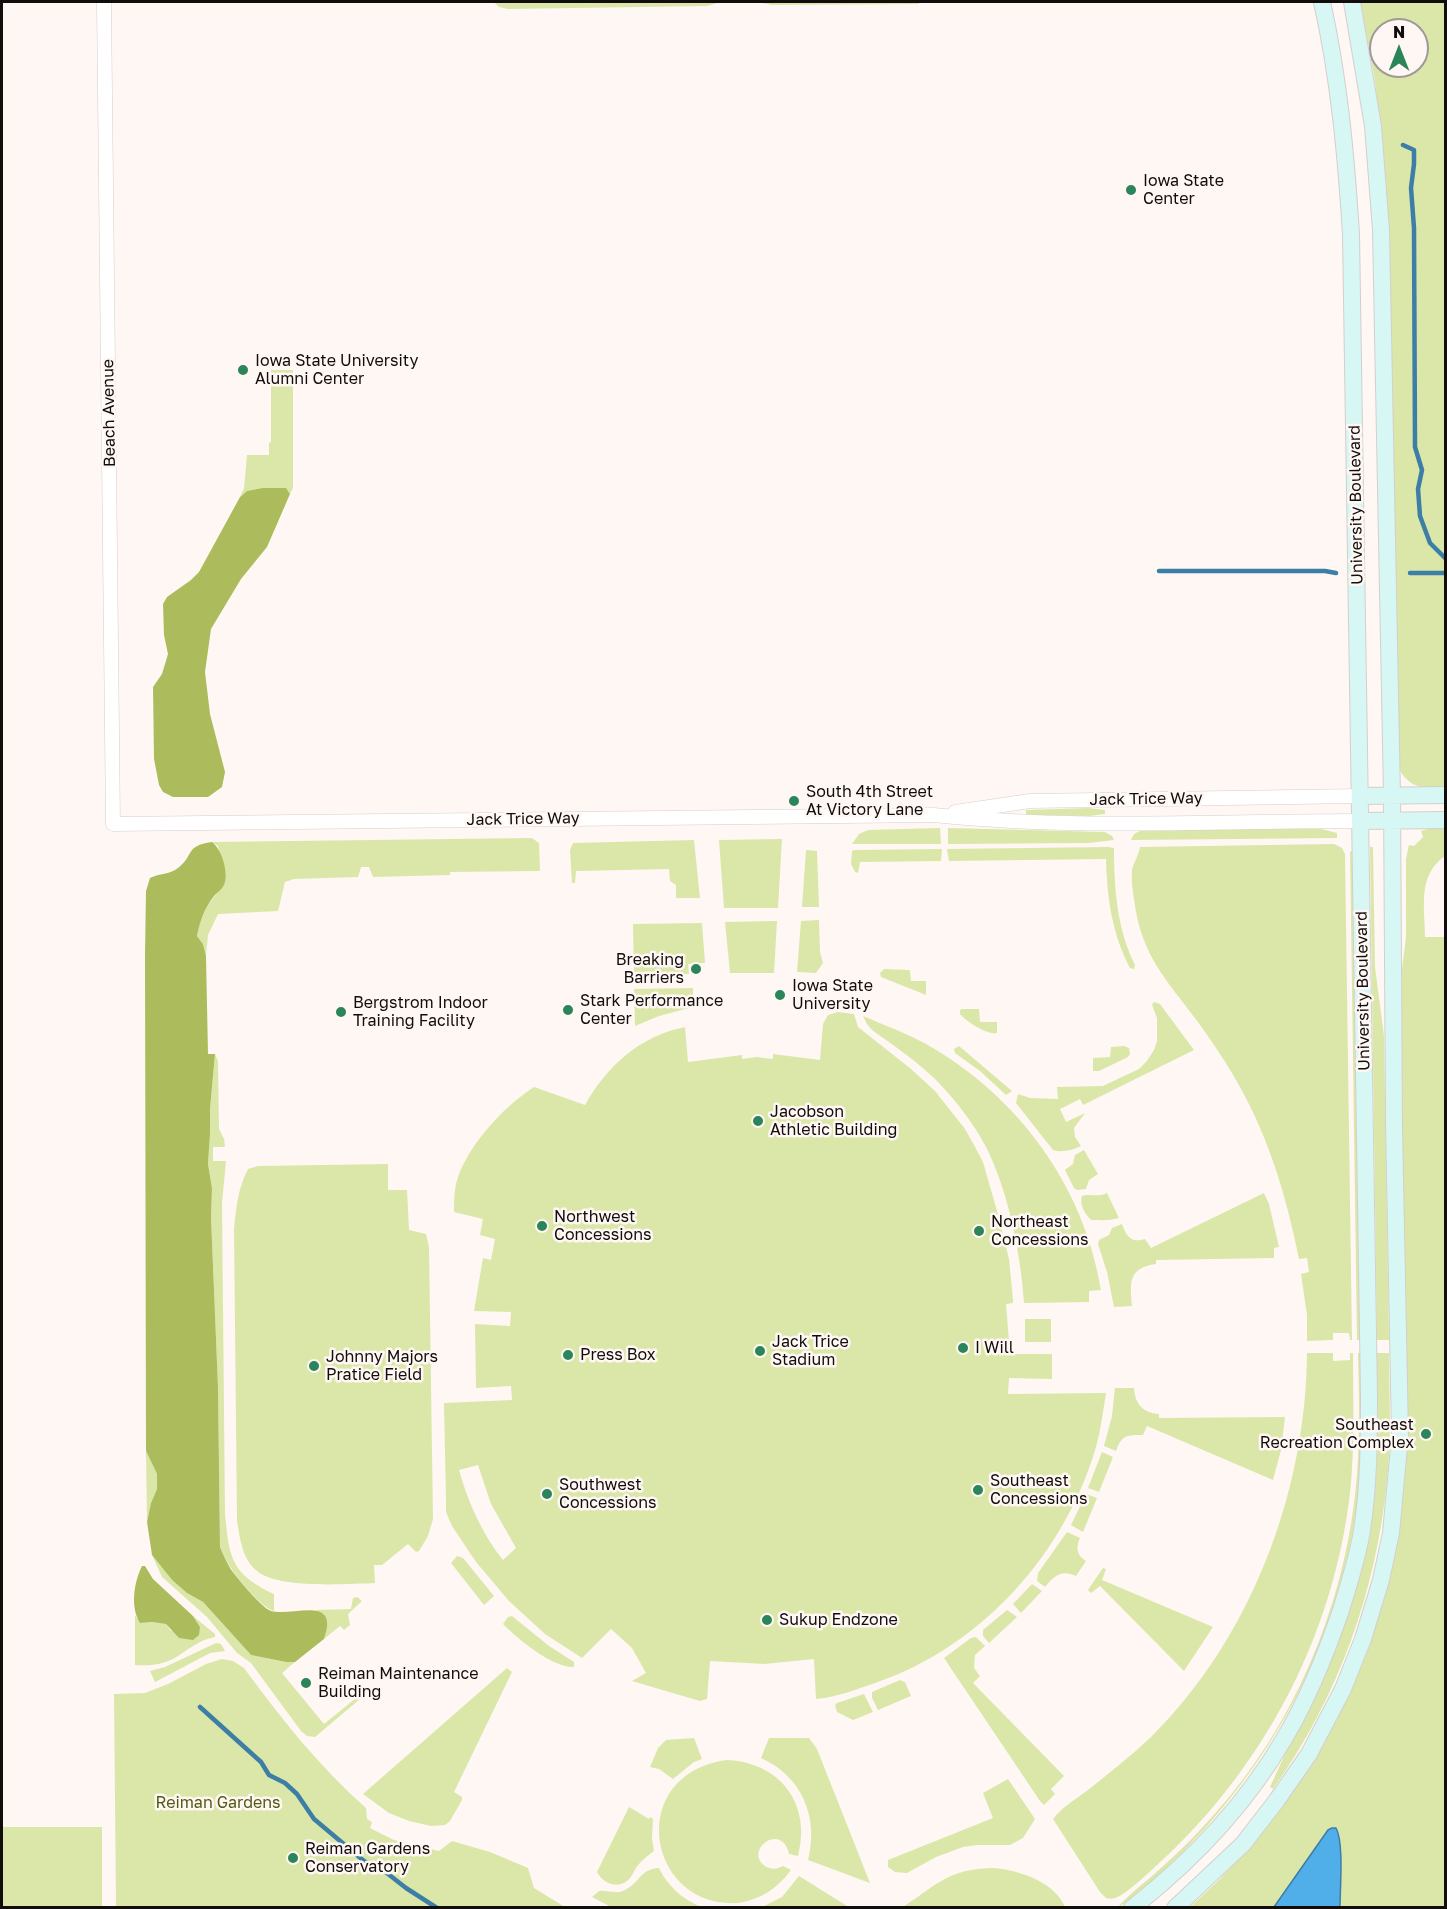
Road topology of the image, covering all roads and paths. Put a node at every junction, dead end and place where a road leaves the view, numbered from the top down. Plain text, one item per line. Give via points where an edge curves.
1 (104, 2) edge
2 (1322, 2) edge
3 (1352, 2) edge
4 (1446, 795) edge
5 (1360, 796) junction
6 (1392, 796) junction
7 (934, 815) junction
8 (1446, 819) edge
9 (1360, 821) junction
10 (1392, 821) junction
11 (113, 824) joint
12 (1132, 1908) edge
13 (1175, 1908) edge

1 - 11 street, Beach Avenue
2 - 5 main road, University Boulevard via 1344,128 1351,234
3 - 6 main road, University Boulevard via 1373,126 1381,230
4 - 6 main road
5 - 6 main road
5 - 7 street, Jack Trice Way via 1030,801
5 - 9 main road, University Boulevard
6 - 10 main road, University Boulevard
7 - 9 street, Jack Trice Way via 1030,823
7 - 11 street, Jack Trice Way
8 - 10 main road
9 - 10 main road
9 - 12 main road, University Boulevard via 1369,1394 1362,1532 1335,1628 1315,1679 1284,1739 1214,1832
10 - 13 main road, University Boulevard via 1400,1436 1391,1533 1363,1639 1343,1689 1309,1754 1243,1844

